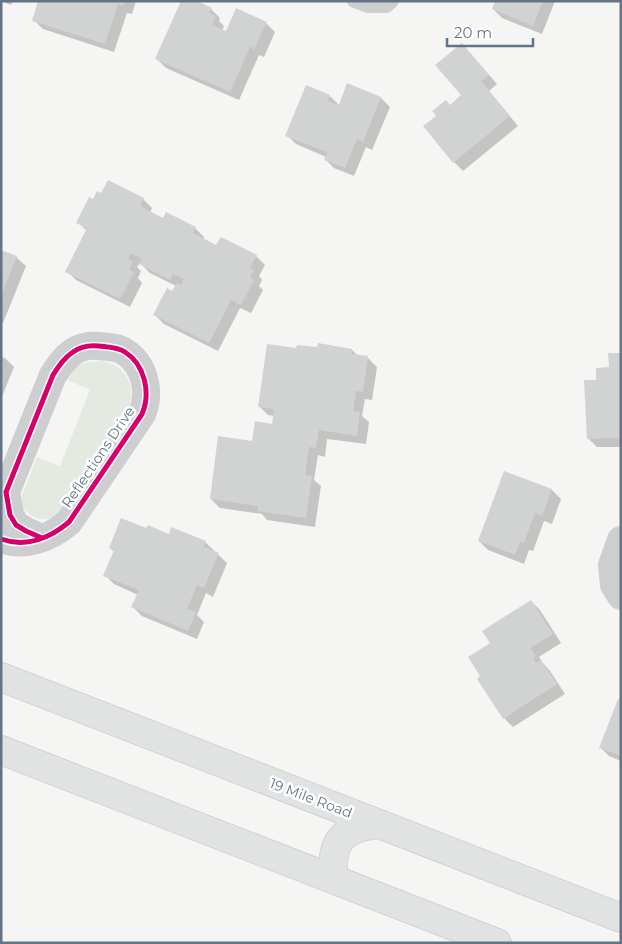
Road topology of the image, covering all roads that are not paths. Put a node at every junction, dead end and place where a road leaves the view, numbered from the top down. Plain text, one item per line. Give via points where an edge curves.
1 (354, 1) edge
2 (392, 1) edge
3 (4, 499) edge
4 (42, 538) junction
5 (1, 539) edge
6 (621, 540) edge
7 (621, 596) edge
8 (1, 677) edge
9 (1, 750) edge
10 (378, 824) junction
11 (332, 878) junction
12 (621, 918) edge
13 (497, 943) edge

1 - 2 lane via 368,6 386,6
3 - 4 street, Reflections Drive via 16,525
3 - 4 street, Reflections Drive via 53,375 62,360 75,350 90,345 124,351 138,364 144,377 146,395 142,414 69,522 58,532
4 - 5 street, Reflections Drive via 27,542
6 - 7 street via 612,565 614,585
8 - 10 main road, 19 Mile Road
9 - 11 main road
10 - 11 main road via 353,829 343,836 333,855
10 - 12 main road, 19 Mile Road
11 - 13 main road

